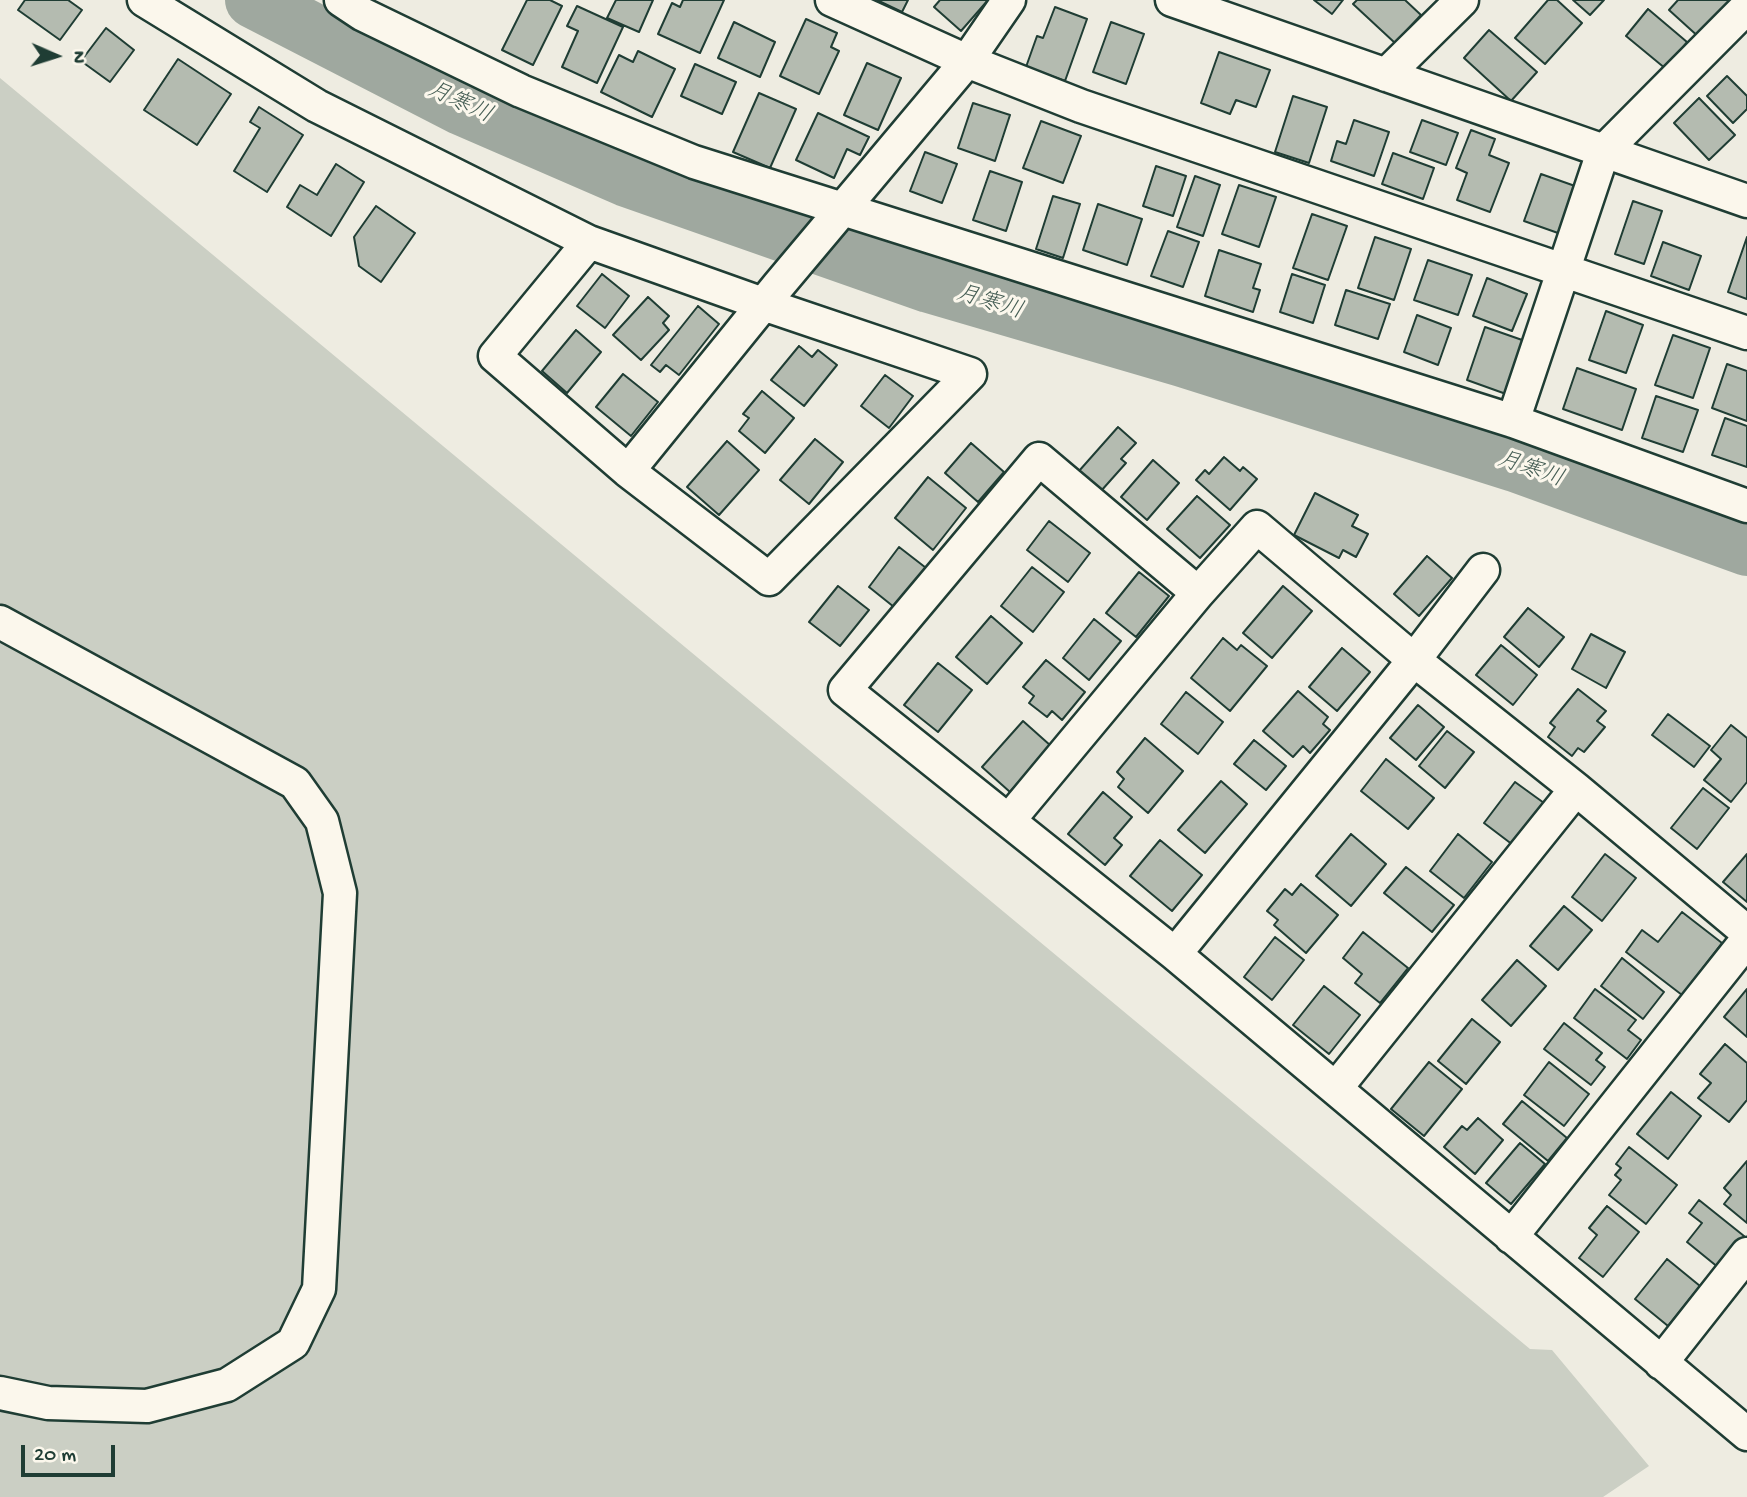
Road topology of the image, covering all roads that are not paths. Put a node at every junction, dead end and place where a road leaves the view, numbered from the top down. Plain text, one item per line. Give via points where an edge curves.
1 (144, 0) edge
2 (832, 0) edge
3 (1009, 0) edge
4 (1172, 0) edge
5 (1462, 0) edge
6 (359, 5) edge
7 (1747, 7) edge
8 (967, 61) junction
9 (1386, 75) junction
10 (1603, 152) junction
11 (1747, 201) edge
12 (832, 220) junction
13 (589, 242) junction
14 (1563, 271) junction
15 (771, 295) junction
16 (1747, 333) edge
17 (1514, 421) junction
18 (628, 471) junction
19 (1747, 506) edge
20 (1483, 570) dead end
21 (1198, 593) junction
22 (0, 622) edge
23 (1414, 660) junction
24 (1576, 789) junction
25 (1009, 820) junction
26 (1747, 932) edge
27 (1747, 940) edge
28 (1175, 954) junction
29 (1336, 1088) junction
30 (1511, 1237) junction
31 (1747, 1254) edge
32 (1661, 1363) junction
33 (0, 1393) edge
34 (1747, 1434) edge

1 - 13 street via 317,106
2 - 8 street
3 - 8 street
4 - 9 street
5 - 9 street
6 - 12 street via 521,90
7 - 10 street
8 - 12 street
8 - 14 street via 1081,106
9 - 10 street
10 - 11 street
10 - 14 street
12 - 15 street
12 - 17 street
13 - 15 street
13 - 18 street via 495,356
14 - 16 street
14 - 17 street
15 - 18 street
15 - 18 street via 970,374 769,579
17 - 19 street
20 - 23 street
21 - 23 street via 1257,527
21 - 25 street
21 - 25 street via 1039,458 854,679 845,690
22 - 33 street via 295,783 322,821 340,893 319,1289 293,1343 227,1385 147,1406 48,1403
23 - 24 street
23 - 28 street
24 - 26 street
24 - 29 street
25 - 28 street
27 - 30 street
28 - 29 street
29 - 30 street
30 - 32 street
31 - 32 street
32 - 34 street

